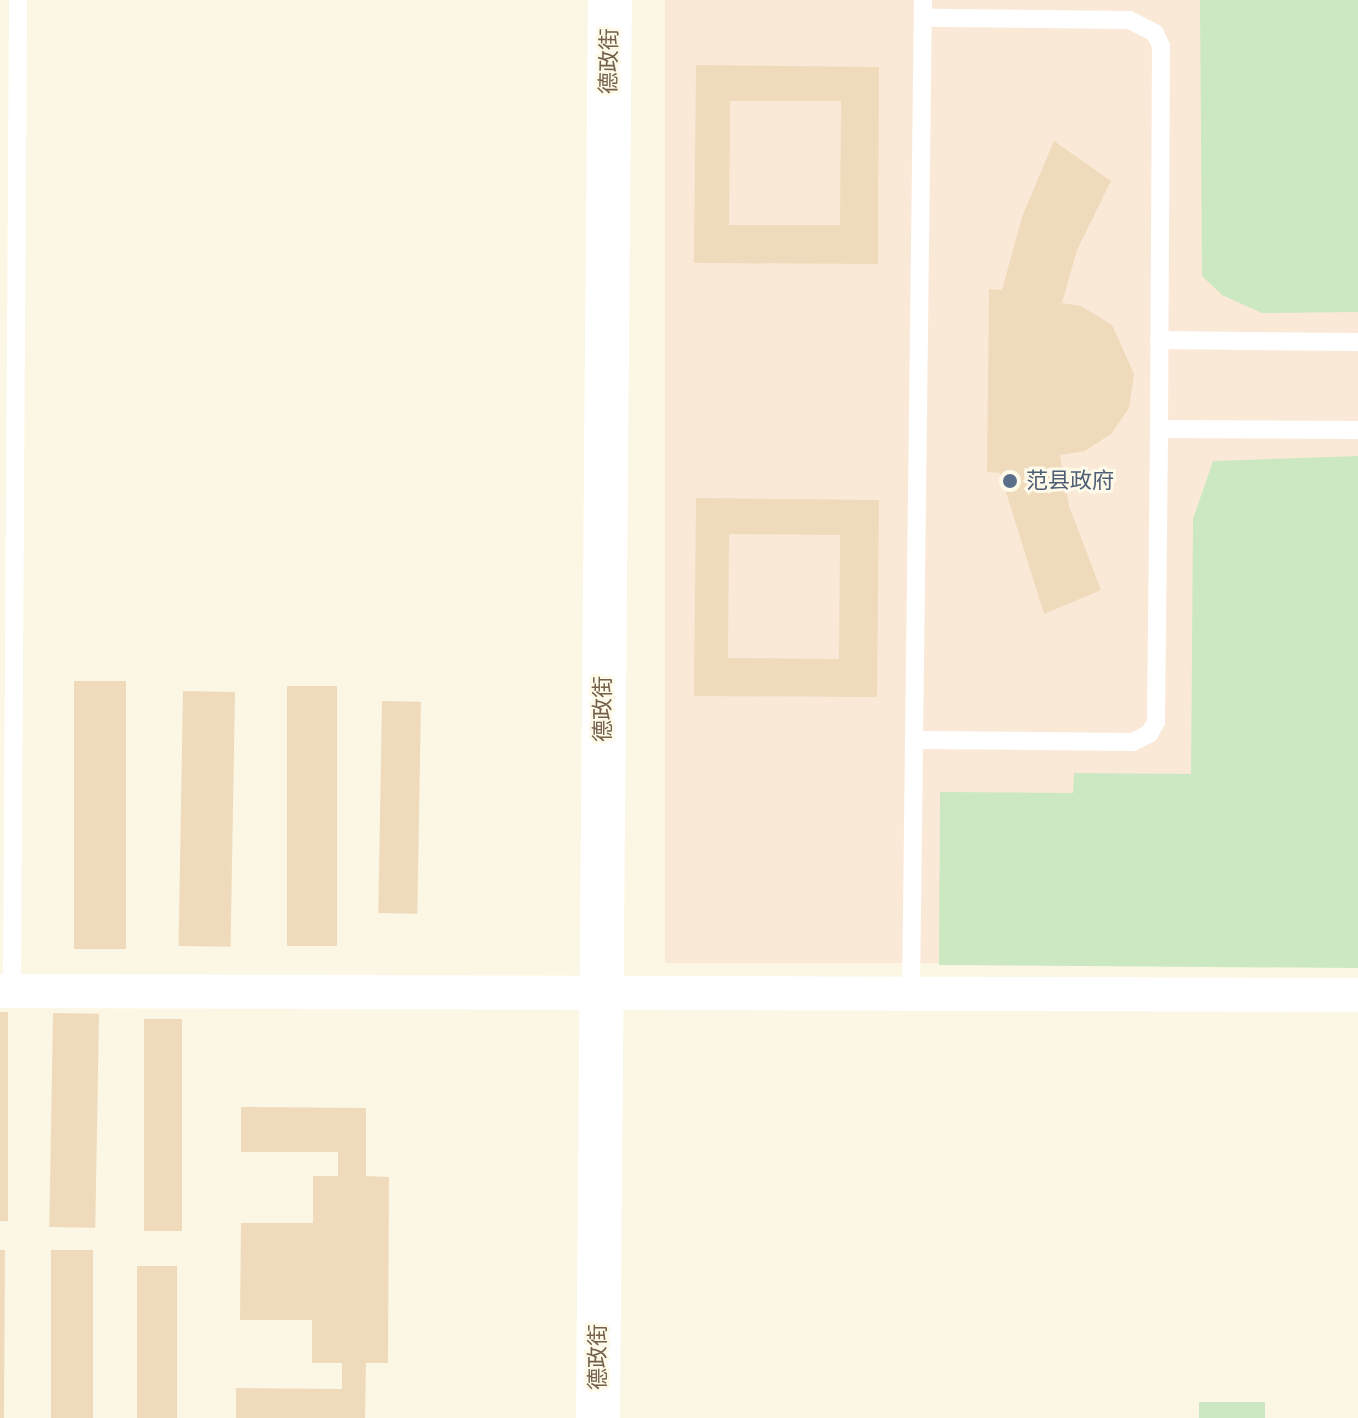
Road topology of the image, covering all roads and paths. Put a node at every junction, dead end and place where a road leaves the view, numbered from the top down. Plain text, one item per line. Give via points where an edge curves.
1 (18, 0) edge
2 (610, 0) edge
3 (923, 9) edge
4 (8, 337) edge
5 (1159, 340) junction
6 (1358, 342) edge
7 (1159, 429) junction
8 (1358, 430) edge
9 (918, 740) junction
10 (6, 991) edge
11 (601, 993) junction
12 (911, 994) junction
13 (1358, 995) edge
14 (598, 1418) edge

1 - 4 lane
2 - 11 street, 德政街
3 - 5 lane via 1130,20 1155,33 1161,46
3 - 9 lane
4 - 10 lane
5 - 6 lane
5 - 7 lane
7 - 8 lane
7 - 9 lane via 1156,722 1149,734 1133,742
9 - 12 lane
10 - 11 street
11 - 12 street
11 - 14 street, 德政街
12 - 13 street

